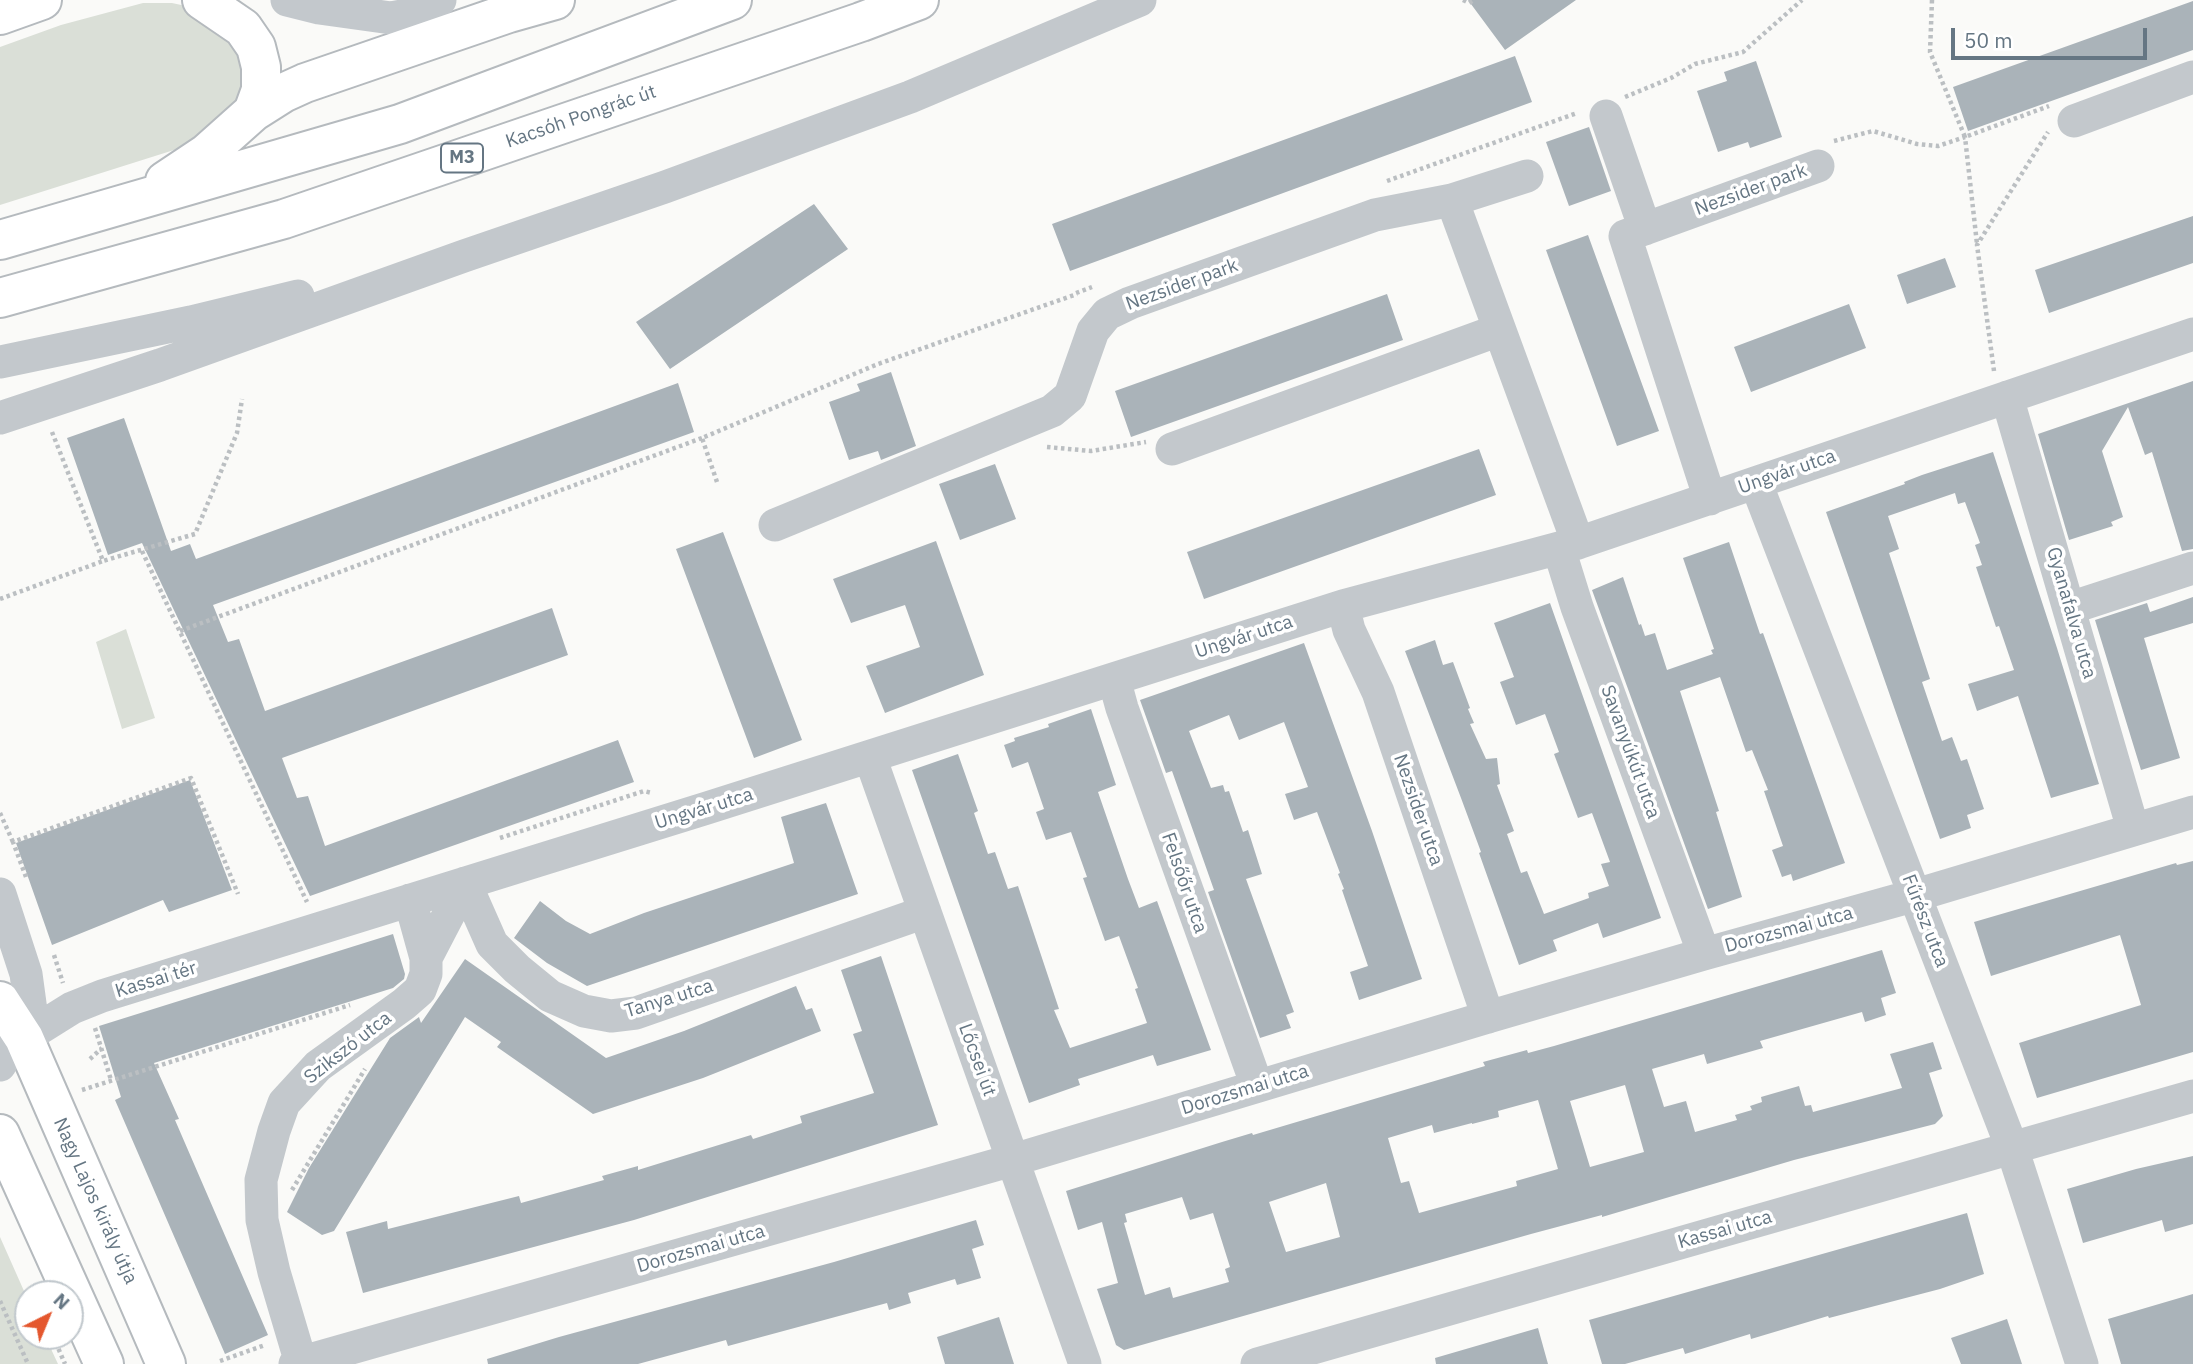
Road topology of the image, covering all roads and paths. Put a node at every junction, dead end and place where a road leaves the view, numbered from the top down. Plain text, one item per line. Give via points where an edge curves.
1 (42, 0) edge
2 (202, 0) edge
3 (287, 0) edge
4 (440, 0) edge
5 (555, 0) edge
6 (732, 0) edge
7 (919, 0) edge
8 (1140, 0) edge
9 (1463, 0) edge
10 (1474, 0) edge
11 (1802, 0) edge
12 (1931, 0) edge
13 (0, 15) edge
14 (2193, 77) edge
15 (1604, 109) junction
16 (254, 112) junction
17 (2074, 121) joint
18 (1965, 137) junction
19 (1818, 166) joint
20 (1527, 176) dead end
21 (1379, 184) dead end
22 (1452, 201) junction
23 (121, 206) junction
24 (1644, 229) junction
25 (0, 240) edge
26 (1977, 245) junction
27 (464, 256) junction
28 (1076, 293) junction
29 (0, 298) edge
30 (1105, 298) junction
31 (1499, 330) junction
32 (2193, 334) edge
33 (0, 362) edge
34 (2007, 397) junction
35 (242, 399) dead end
36 (43, 404) junction
37 (0, 418) edge
38 (702, 438) junction
39 (1038, 447) dead end
40 (1172, 449) joint
41 (717, 482) dead end
42 (1756, 483) junction
43 (1710, 499) junction
44 (775, 525) dead end
45 (1569, 546) junction
46 (142, 551) junction
47 (103, 561) junction
48 (2193, 568) edge
49 (0, 599) edge
50 (1343, 606) junction
51 (2070, 608) junction
52 (180, 631) junction
53 (1114, 679) junction
54 (870, 757) junction
55 (644, 791) dead end
56 (2193, 812) edge
57 (0, 813) edge
58 (2133, 829) junction
59 (492, 841) dead end
60 (13, 842) junction
61 (465, 883) junction
62 (14, 888) edge
63 (238, 894) dead end
64 (1916, 895) junction
65 (319, 899) dead end
66 (410, 900) junction
67 (925, 912) junction
68 (294, 937) joint
69 (51, 947) dead end
70 (1704, 954) junction
71 (426, 958) junction
72 (0, 1001) edge
73 (361, 1001) dead end
74 (82, 1014) junction
75 (1488, 1017) junction
76 (8, 1044) edge
77 (102, 1048) junction
78 (90, 1059) dead end
79 (368, 1064) dead end
80 (111, 1080) junction
81 (100, 1083) dead end
82 (1257, 1086) junction
83 (2193, 1096) edge
84 (0, 1134) edge
85 (2012, 1147) junction
86 (1013, 1160) junction
87 (288, 1196) dead end
88 (0, 1301) edge
89 (89, 1358) edge
90 (298, 1363) edge
91 (28, 1364) edge
92 (166, 1364) edge
93 (1085, 1364) edge
94 (1258, 1364) edge
95 (2082, 1364) edge

1 - 13 main road
2 - 16 main road via 243,28 256,47 261,90
3 - 4 street via 391,18
5 - 16 main road via 306,83
6 - 23 main road via 400,124
7 - 29 main road, Kacsóh Pongrác út / M3 via 284,219
8 - 27 street via 911,97
9 - 10 path via 1469,4
11 - 15 path via 1743,52 1695,64
12 - 18 path via 1930,52
14 - 17 street
15 - 21 path
15 - 24 street
16 - 23 main road via 207,153
17 - 26 path via 2049,130
18 - 19 path via 1938,146 1873,131 1845,136 1814,148
18 - 26 path
19 - 24 street, Nezsider park
20 - 22 street, Nezsider park
22 - 30 street, Nezsider park via 1375,215 1130,303
22 - 31 street
23 - 25 main road
24 - 43 street via 1625,236
26 - 34 path via 1993,369
27 - 33 street via 191,322
27 - 36 street
28 - 30 path
28 - 30 path
28 - 38 path via 878,364
30 - 44 street, Nezsider park via 1070,396 1052,411
31 - 40 street
31 - 45 street
32 - 34 street, Ungvár utca
34 - 42 street, Ungvár utca
34 - 51 street, Gyanafalva utca
35 - 46 path via 237,433 195,534
36 - 37 street
36 - 47 path
38 - 41 path
38 - 52 path
39 - 40 path via 1091,451 1166,436
42 - 43 street, Ungvár utca
42 - 64 street, Fűrész utca
43 - 45 street, Ungvár utca
45 - 50 street, Ungvár utca
45 - 70 street, Savanyúkút utca via 1577,607
46 - 47 path
46 - 52 path
47 - 49 path
48 - 51 street
50 - 53 street, Ungvár utca
50 - 75 street, Nezsider utca via 1378,692
51 - 58 street, Gyanafalva utca
52 - 65 path via 307,903
53 - 54 street, Ungvár utca
53 - 82 street, Felsőőr utca
54 - 61 street, Ungvár utca
54 - 67 street, Lőcsei út
55 - 59 path
56 - 58 street, Dorozsmai utca
57 - 60 path
58 - 64 street, Dorozsmai utca
60 - 62 path
60 - 63 path via 191,778
61 - 66 street, Ungvár utca
61 - 67 street, Tanya utca via 492,944 517,969 550,996 584,1011 611,1016 636,1013
61 - 71 street
62 - 76 street via 31,1011
64 - 70 street, Dorozsmai utca
64 - 85 street, Fűrész utca
66 - 68 street, Ungvár utca
66 - 71 street, Szikszó utca
67 - 86 street, Lőcsei út
68 - 74 street, Kassai tér via 102,996
69 - 74 path
70 - 75 street, Dorozsmai utca
71 - 90 street, Szikszó utca via 420,990 318,1066 284,1103 274,1131 261,1180 262,1220
72 - 76 main road, Nagy Lajos király útja
73 - 80 path
74 - 76 street, Kassai tér
74 - 77 path
75 - 82 street, Dorozsmai utca
76 - 92 main road, Nagy Lajos király útja
77 - 78 path
77 - 80 path
79 - 87 path
80 - 81 path
82 - 86 street, Dorozsmai utca
83 - 85 street, Kassai utca
84 - 89 main road
85 - 94 street, Kassai utca
85 - 95 street, Fűrész utca
86 - 90 street, Dorozsmai utca
86 - 93 street, Lőcsei út
88 - 91 path

